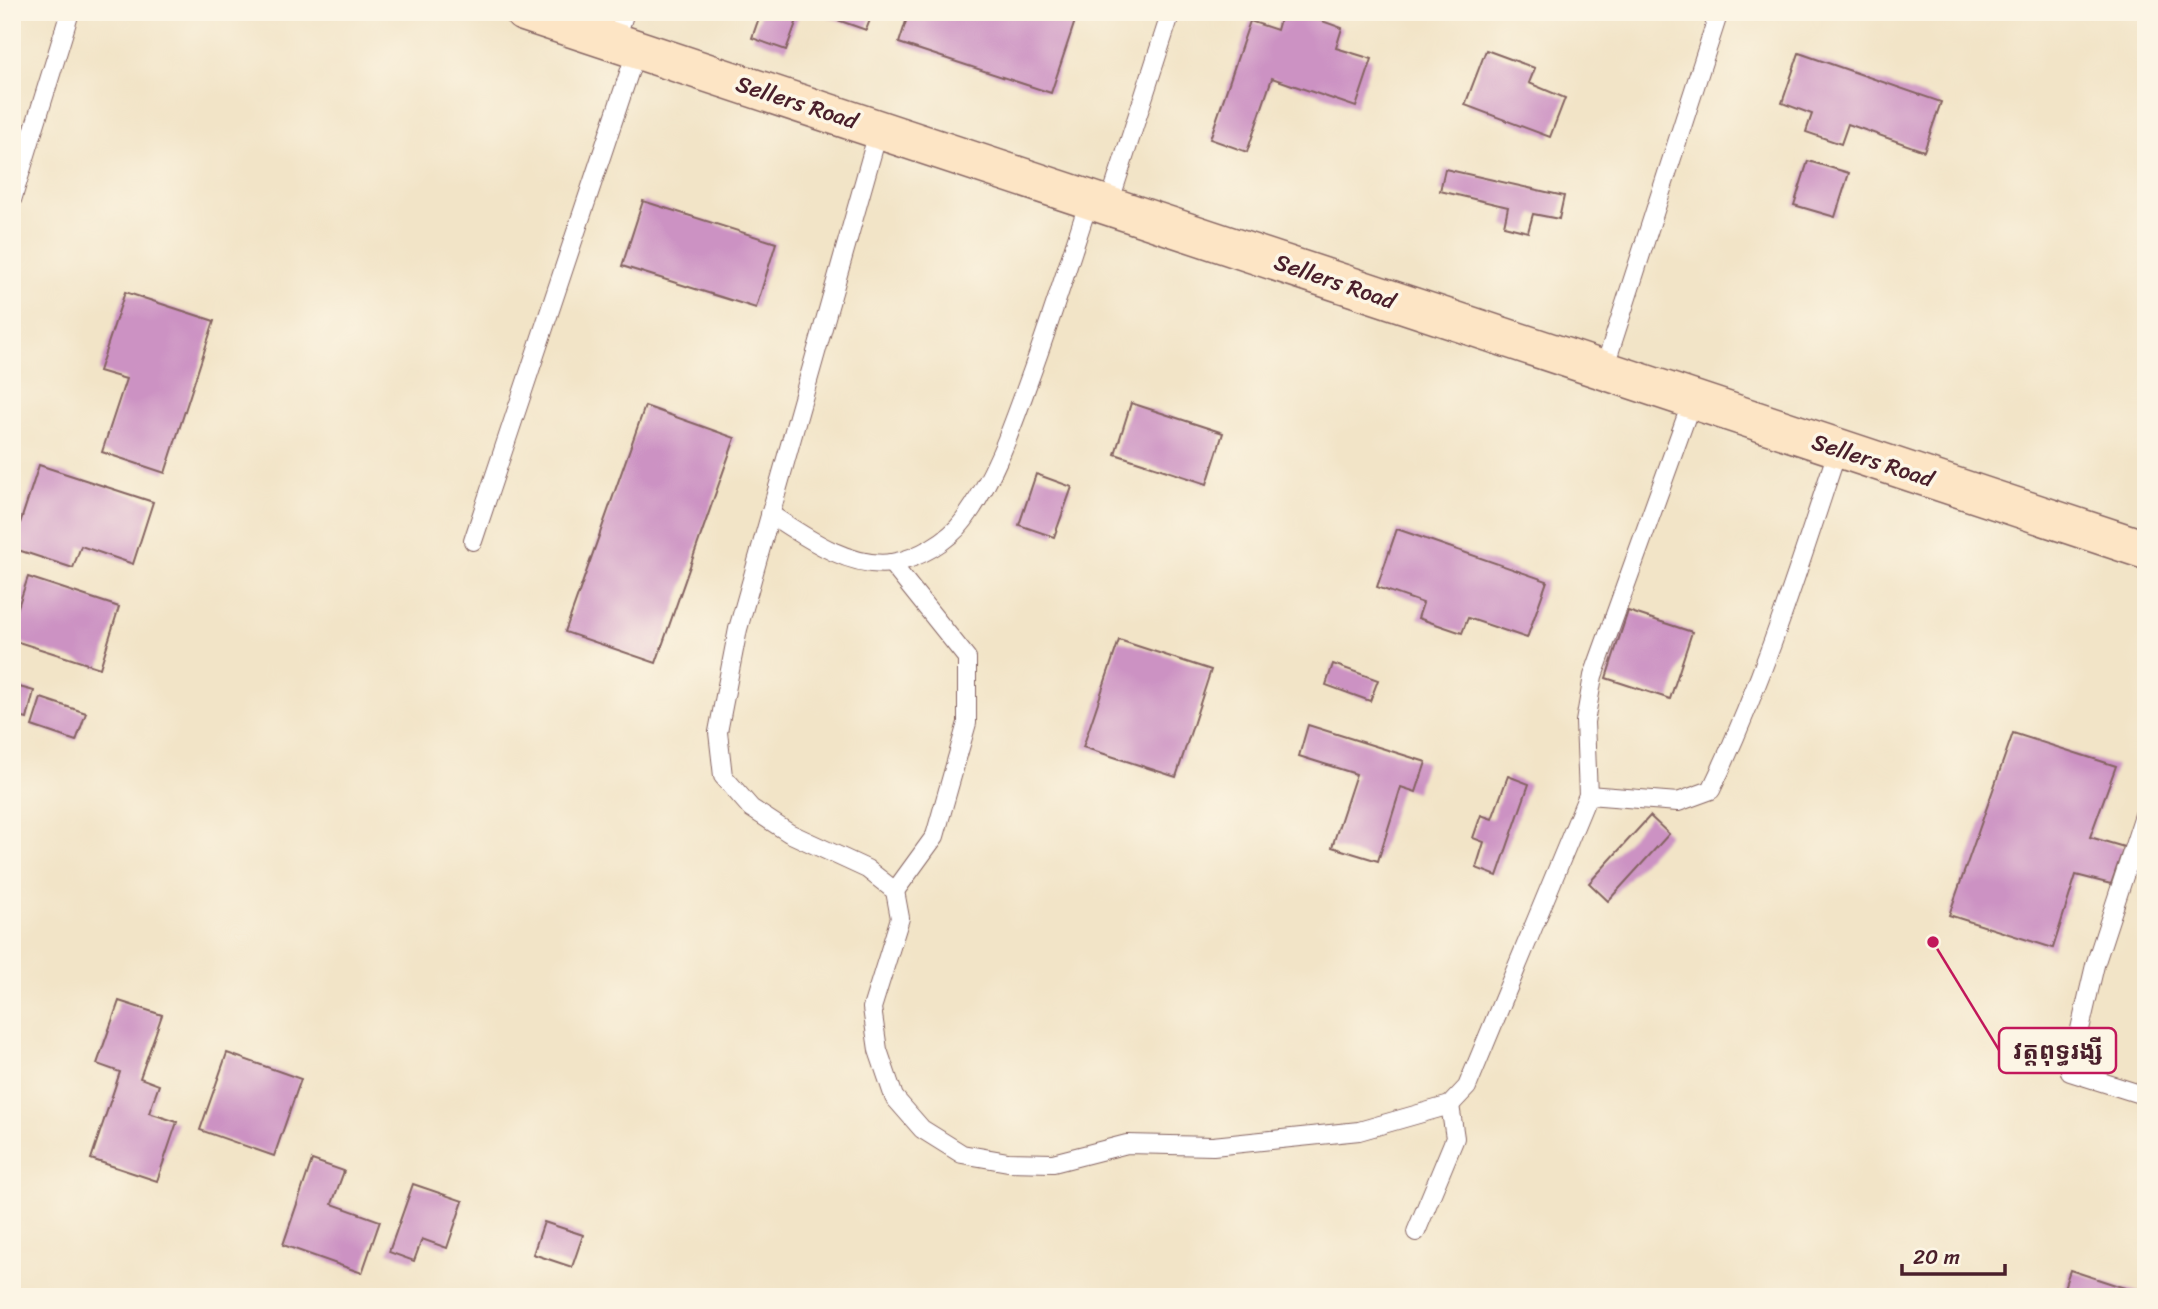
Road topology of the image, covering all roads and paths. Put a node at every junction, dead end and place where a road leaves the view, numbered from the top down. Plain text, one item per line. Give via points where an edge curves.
1 (70, 12) edge
2 (524, 12) edge
3 (1171, 12) edge
4 (1719, 12) edge
5 (626, 34) edge
6 (879, 129) junction
7 (12, 200) edge
8 (1099, 201) junction
9 (1603, 372) junction
10 (1692, 401) junction
11 (1838, 449) junction
12 (770, 514) junction
13 (473, 541) dead end
14 (2146, 550) edge
15 (891, 563) junction
16 (1588, 794) junction
17 (2146, 809) edge
18 (895, 891) junction
19 (2146, 1096) edge
20 (1450, 1105) junction
21 (1416, 1232) dead end

1 - 7 lane
2 - 5 street, Sellers Road
3 - 8 lane
4 - 9 lane
5 - 6 street, Sellers Road
5 - 13 lane
6 - 8 street, Sellers Road
6 - 12 lane
8 - 9 street, Sellers Road
8 - 15 lane via 1005,445 963,522 931,549
9 - 10 street, Sellers Road
10 - 11 street, Sellers Road
10 - 16 lane via 1593,676 1585,722
11 - 14 street, Sellers Road
11 - 16 lane via 1782,620 1711,790 1678,802
12 - 15 lane via 814,543 859,559
12 - 18 lane via 738,629 718,732 723,776 751,808 789,833 867,869
15 - 18 lane via 967,658 967,723 935,836
16 - 20 lane via 1467,1087
17 - 19 lane via 2095,965 2070,1072
18 - 20 lane via 900,918 872,1009 878,1050 894,1097 922,1129 962,1154 1053,1163 1127,1144 1213,1146 1359,1131
20 - 21 lane via 1455,1138

